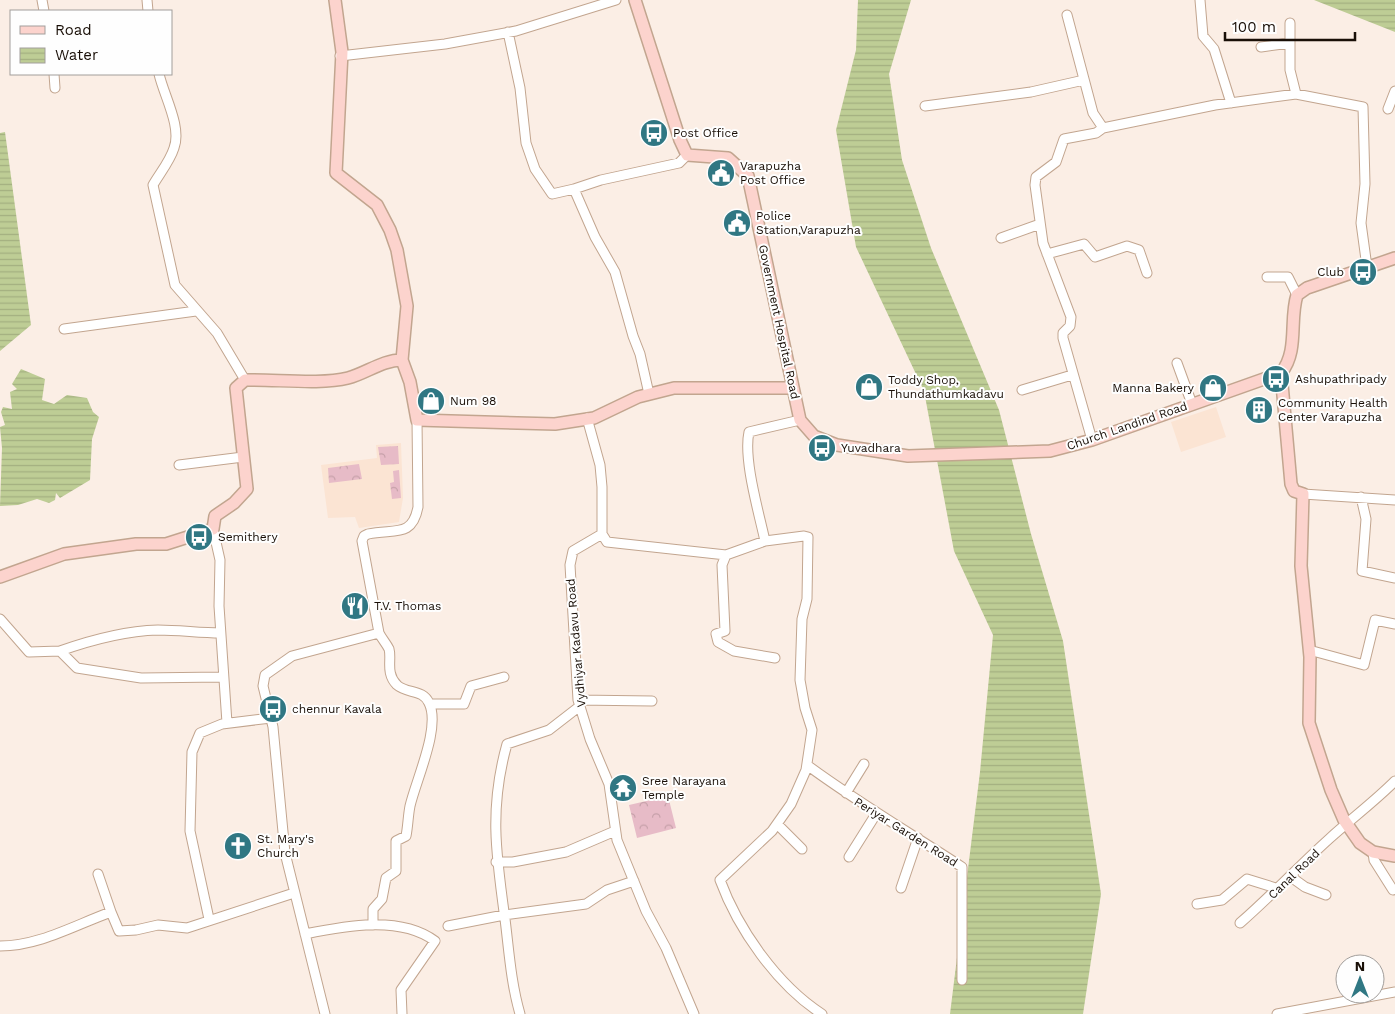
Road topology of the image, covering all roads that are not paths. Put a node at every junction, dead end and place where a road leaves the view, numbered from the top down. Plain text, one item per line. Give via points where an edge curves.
1 (335, 0) edge
2 (616, 0) edge
3 (635, 0) edge
4 (1200, 0) edge
5 (1067, 15) dead end
6 (1290, 23) dead end
7 (508, 32) junction
8 (1290, 43) junction
9 (1261, 47) dead end
10 (340, 56) junction
11 (54, 75) edge
12 (159, 75) edge
13 (1084, 80) junction
14 (55, 88) dead end
15 (1395, 91) edge
16 (1296, 94) junction
17 (1231, 103) junction
18 (925, 106) dead end
19 (1388, 109) dead end
20 (1103, 128) junction
21 (687, 154) junction
22 (574, 189) junction
23 (1040, 224) junction
24 (1002, 238) dead end
25 (1047, 254) junction
26 (1395, 258) edge
27 (1367, 268) junction
28 (1147, 273) dead end
29 (1266, 277) dead end
30 (1297, 294) junction
31 (196, 311) junction
32 (64, 329) dead end
33 (402, 360) junction
34 (1177, 363) dead end
35 (1281, 373) junction
36 (1072, 375) junction
37 (245, 380) junction
38 (793, 388) junction
39 (1022, 390) dead end
40 (649, 394) junction
41 (1192, 404) junction
42 (587, 418) junction
43 (417, 420) junction
44 (800, 420) junction
45 (1092, 440) junction
46 (243, 457) junction
47 (180, 465) dead end
48 (1303, 494) junction
49 (1361, 497) junction
50 (1395, 500) edge
51 (213, 529) junction
52 (602, 534) junction
53 (765, 541) junction
54 (726, 555) junction
55 (0, 577) edge
56 (1395, 578) edge
57 (0, 619) edge
58 (1395, 624) edge
59 (220, 633) junction
60 (379, 633) junction
61 (1309, 650) junction
62 (60, 651) junction
63 (775, 658) dead end
64 (222, 677) junction
65 (504, 677) dead end
66 (652, 700) dead end
67 (579, 703) junction
68 (430, 704) junction
69 (271, 718) junction
70 (227, 723) junction
71 (864, 764) dead end
72 (807, 765) junction
73 (1395, 781) edge
74 (846, 793) junction
75 (876, 814) junction
76 (777, 824) junction
77 (1348, 824) junction
78 (615, 832) junction
79 (918, 838) junction
80 (802, 849) dead end
81 (1373, 852) junction
82 (1395, 856) edge
83 (849, 857) dead end
84 (496, 862) junction
85 (98, 874) dead end
86 (1291, 877) junction
87 (634, 881) junction
88 (901, 888) dead end
89 (1279, 889) junction
90 (1393, 890) dead end
91 (294, 893) junction
92 (1326, 895) dead end
93 (1197, 904) dead end
94 (111, 912) junction
95 (504, 915) junction
96 (209, 919) junction
97 (1240, 923) dead end
98 (373, 925) junction
99 (448, 926) dead end
100 (305, 934) junction
101 (0, 946) edge
102 (962, 980) dead end
103 (1395, 992) edge
104 (326, 1014) edge
105 (402, 1014) edge
106 (520, 1014) edge
107 (694, 1014) edge
108 (822, 1014) edge
109 (1277, 1014) edge

1 - 10 street
2 - 7 street
3 - 21 street
4 - 17 street via 1204,36 1214,49
5 - 13 street
6 - 8 street
7 - 10 street via 445,44
7 - 22 street via 520,88 526,143 535,169 552,194
8 - 9 street
8 - 16 street via 1290,70
10 - 33 street via 341,109 336,173 377,206 390,230 407,306
11 - 14 street
12 - 31 street via 176,124 175,147 153,185 175,285
13 - 18 street via 1030,92
13 - 20 street via 1093,113
15 - 19 street
16 - 17 street
16 - 27 street via 1363,107 1365,184 1361,223
17 - 20 street
20 - 23 street via 1096,133 1064,139 1056,162 1036,177
21 - 22 street via 679,163
21 - 38 street, Government Hospital Road via 728,158 748,176
22 - 40 street via 615,272
23 - 24 street
23 - 25 street
25 - 28 street via 1084,244 1095,257 1127,246 1139,250
25 - 36 street via 1071,316 1063,338
26 - 27 street
27 - 30 street
29 - 30 street via 1288,277
30 - 35 street via 1291,357
31 - 32 street
31 - 37 street via 217,333
33 - 37 street via 392,360 349,378
33 - 43 street
34 - 41 street
35 - 41 street, Church Landind Road
35 - 48 street via 1291,484 1294,491
36 - 39 street
36 - 45 street
37 - 46 street via 236,388
38 - 40 street via 674,388
38 - 44 street, Government Hospital Road
40 - 42 street via 638,396 594,418
41 - 45 street, Church Landind Road
42 - 43 street via 555,424
42 - 52 street via 600,465
43 - 60 street via 416,520 406,530 368,534 362,540
44 - 45 street, Church Landind Road via 814,436 837,445 908,456 1050,451
44 - 53 street via 749,432 747,441 753,485
46 - 47 street
46 - 51 street via 247,489 215,516
48 - 49 street
48 - 61 street via 1301,566
49 - 50 street
49 - 56 street via 1366,519 1362,571
51 - 55 street via 166,544 136,544 64,554
51 - 59 street via 220,560
52 - 54 street via 608,542
52 - 67 street, Vydhiyar Kadavu Road via 573,551 570,565
53 - 54 street
53 - 72 street via 808,537 800,680 804,708 812,730
54 - 63 street via 722,565 725,632 716,634 718,642 734,651
57 - 62 street via 29,652
58 - 61 street via 1375,620 1364,665
59 - 62 street via 158,630 129,633 94,639
59 - 64 street
60 - 68 street via 389,650 391,677 398,686 416,691
60 - 69 street via 292,656 275,666 265,675 263,686
61 - 77 street via 1309,723 1331,790
62 - 64 street via 77,668 141,678
64 - 70 street
65 - 68 street via 471,686 464,704
66 - 67 street
67 - 78 street, Vydhiyar Kadavu Road via 609,784
67 - 84 street via 549,730 507,744 495,797
68 - 98 street via 430,740 410,808 406,836 396,841 396,871 386,878 382,899 373,909
69 - 70 street
69 - 91 street via 285,854
70 - 96 street via 200,733 192,752 190,831
71 - 74 street
72 - 74 street, Periyar Garden Road
72 - 76 street via 791,804
73 - 77 street, Canal Road
74 - 75 street, Periyar Garden Road
75 - 79 street, Periyar Garden Road
75 - 83 street
76 - 80 street
76 - 108 street via 720,880 726,897 771,970 806,1004
77 - 81 street via 1360,843
77 - 86 street, Canal Road
78 - 84 street via 566,852
78 - 87 street, Vydhiyar Kadavu Road
79 - 88 street
79 - 102 street, Periyar Garden Road via 962,867
81 - 82 street
81 - 90 street via 1374,860
84 - 95 street
85 - 94 street
86 - 89 street, Canal Road
86 - 92 street
87 - 95 street via 607,890 586,904
87 - 107 street, Vydhiyar Kadavu Road
89 - 93 street via 1247,879 1222,900
89 - 97 street, Canal Road
91 - 96 street
91 - 100 street
94 - 96 street via 119,931 158,924 187,928
94 - 101 street via 46,938
95 - 99 street
95 - 106 street
98 - 100 street via 352,925
98 - 105 street via 423,932 435,941 401,990
100 - 104 street
103 - 109 street

